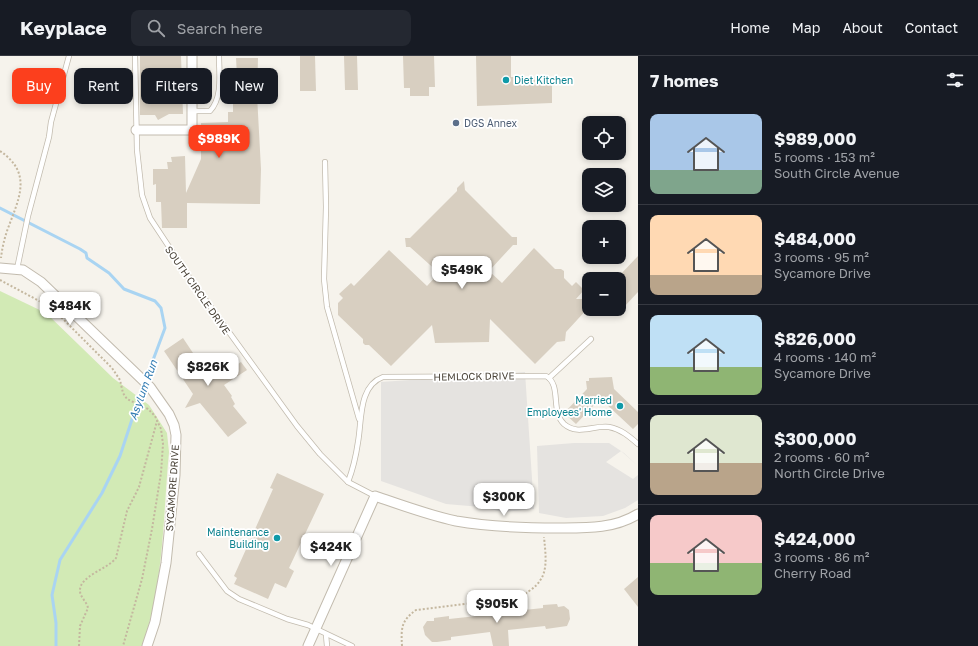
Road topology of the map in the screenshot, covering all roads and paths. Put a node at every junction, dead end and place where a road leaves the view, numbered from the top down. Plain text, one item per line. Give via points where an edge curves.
1 (69, 56) edge
2 (135, 56) edge
3 (192, 56) edge
4 (219, 56) edge
5 (192, 111) junction
6 (136, 130) junction
7 (0, 151) edge
8 (325, 162) dead end
9 (0, 264) edge
10 (0, 268) edge
11 (18, 269) junction
12 (0, 280) edge
13 (591, 339) dead end
14 (549, 378) junction
15 (359, 419) junction
16 (158, 420) junction
17 (638, 444) edge
18 (348, 482) junction
19 (374, 496) junction
20 (638, 514) edge
21 (628, 519) junction
22 (638, 519) edge
23 (543, 528) junction
24 (199, 554) dead end
25 (315, 629) junction
26 (326, 635) junction
27 (79, 646) edge
28 (123, 646) edge
29 (147, 646) edge
30 (308, 646) edge
31 (327, 646) edge
32 (352, 646) edge
33 (402, 646) edge

1 - 11 lane via 28,216
2 - 6 lane, SOUTH CIRCLE DRIVE
3 - 5 street
4 - 5 lane via 219,93 215,105 210,111
5 - 6 street via 192,130
6 - 18 lane, SOUTH CIRCLE DRIVE via 142,195 157,231 297,426
7 - 9 path via 16,164 21,187 16,209 6,232
8 - 15 lane via 324,279 327,307
10 - 11 street, SYCAMORE DRIVE
11 - 29 street, SYCAMORE DRIVE via 28,272 41,282 150,388 169,414 176,435 171,515 156,622
12 - 16 path via 43,303 57,314 112,368 120,380 124,395 132,402 148,409
13 - 14 lane
14 - 15 lane, HEMLOCK DRIVE via 516,375 384,377 372,384
14 - 17 lane via 554,388 557,412 564,423 576,430 599,426 614,428
15 - 18 lane, HEMLOCK DRIVE via 356,455
16 - 27 path via 139,487 127,511 116,558 87,578 80,587 80,594 88,608 80,626
16 - 28 path via 162,444 160,484 145,565
18 - 19 lane, SOUTH CIRCLE DRIVE
19 - 23 street via 457,521 501,527
19 - 25 street
20 - 21 street
21 - 22 lane
21 - 23 street via 599,527
23 - 33 path via 547,554 546,570 540,582 529,592 519,597 416,610 406,618 401,630
24 - 25 lane via 233,595
25 - 26 lane
25 - 30 street
26 - 31 lane
26 - 32 lane

